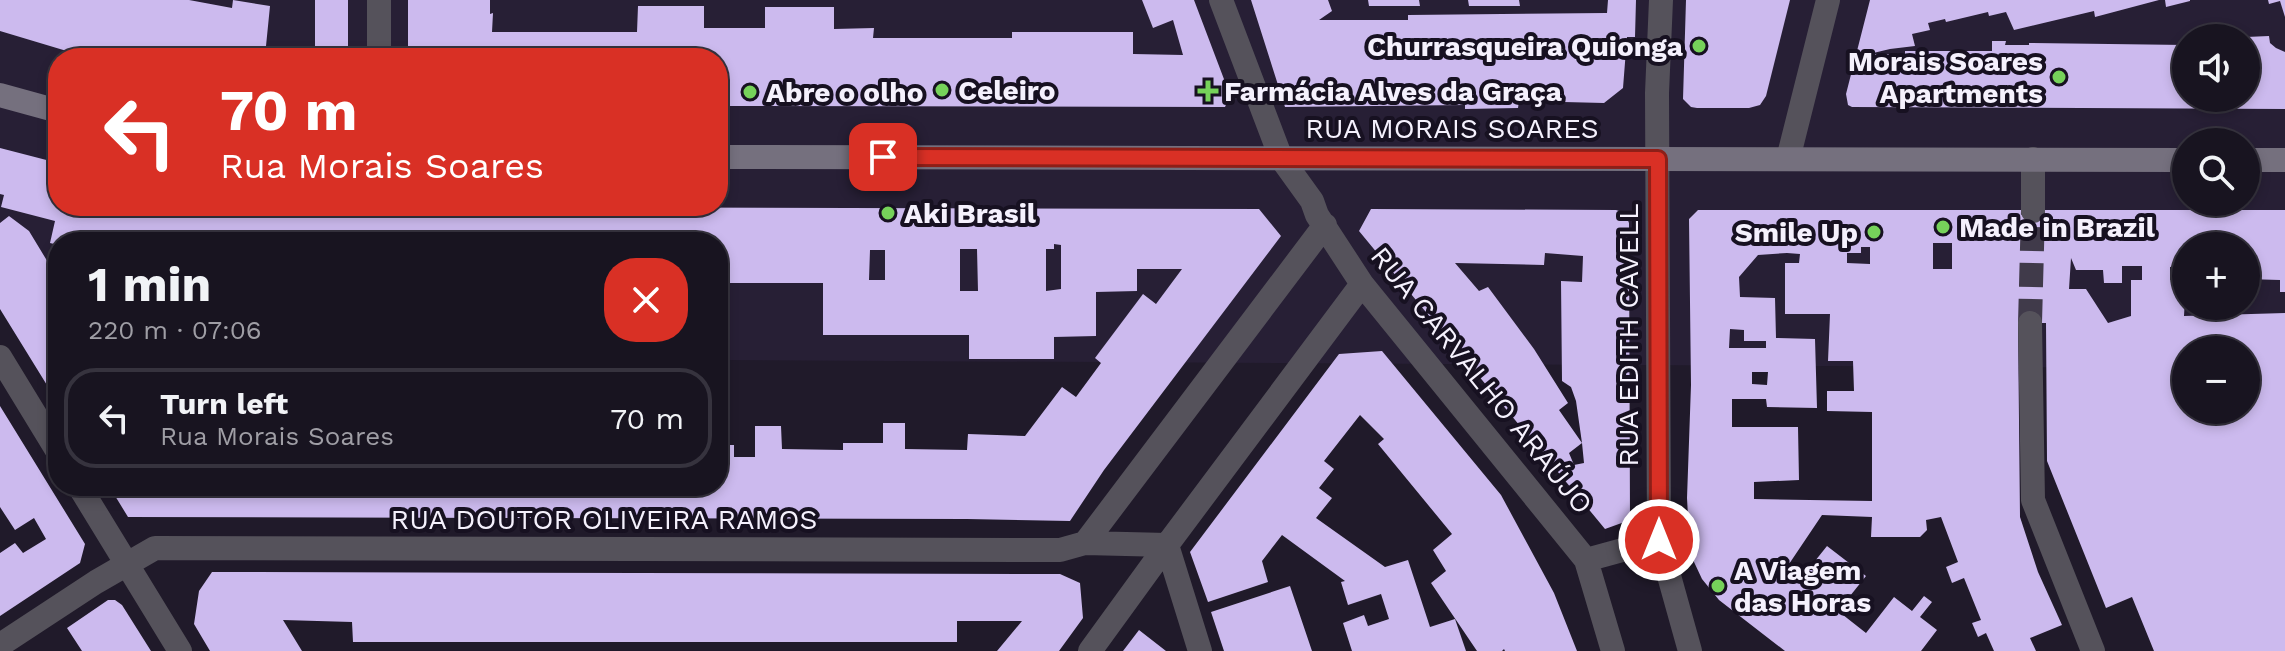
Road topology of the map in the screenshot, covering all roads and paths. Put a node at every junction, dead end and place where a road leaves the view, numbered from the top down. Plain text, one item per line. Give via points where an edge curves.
1 (379, 0) edge
2 (1221, 0) edge
3 (1661, 0) edge
4 (1828, 0) edge
5 (379, 48) edge
6 (0, 95) edge
7 (48, 108) edge
8 (728, 157) edge
9 (1281, 158) junction
10 (1658, 159) junction
11 (1788, 159) junction
12 (2033, 159) junction
13 (2172, 160) edge
14 (2260, 160) edge
15 (2285, 160) edge
16 (2033, 211) tunnel mouth
17 (1325, 225) junction
18 (1362, 284) junction
19 (2030, 323) tunnel mouth
20 (0, 357) edge
21 (48, 436) edge
22 (85, 496) edge
23 (1659, 540) junction
24 (1085, 543) junction
25 (1167, 545) junction
26 (1586, 560) junction
27 (127, 564) junction
28 (0, 645) edge
29 (180, 651) edge
30 (1090, 651) edge
31 (1200, 651) edge
32 (1613, 651) edge
33 (1690, 651) edge
34 (2093, 651) edge

1 - 5 street
2 - 9 street, RUA CARVALHO ARAÚJO
3 - 10 street, RUA EDITH CAVELL
4 - 11 street
6 - 7 main road
8 - 9 main road, RUA MORAIS SOARES
9 - 10 main road, RUA MORAIS SOARES
9 - 17 street, RUA CARVALHO ARAÚJO
10 - 11 main road, RUA MORAIS SOARES
10 - 23 street, RUA EDITH CAVELL
11 - 12 main road, RUA MORAIS SOARES
12 - 13 main road, RUA MORAIS SOARES
12 - 16 street
14 - 15 main road
17 - 18 street, RUA CARVALHO ARAÚJO
17 - 24 street
18 - 25 street
18 - 26 street, RUA CARVALHO ARAÚJO
19 - 34 street via 2033,500
20 - 21 street
22 - 27 street
23 - 26 street
23 - 33 street, RUA EDITH CAVELL
24 - 25 street, RUA DOUTOR OLIVEIRA RAMOS
24 - 27 street, RUA DOUTOR OLIVEIRA RAMOS via 1060,550 155,548
25 - 30 street
25 - 31 street
26 - 32 street, RUA CARVALHO ARAÚJO
27 - 28 street, RUA DOUTOR OLIVEIRA RAMOS
27 - 29 street

